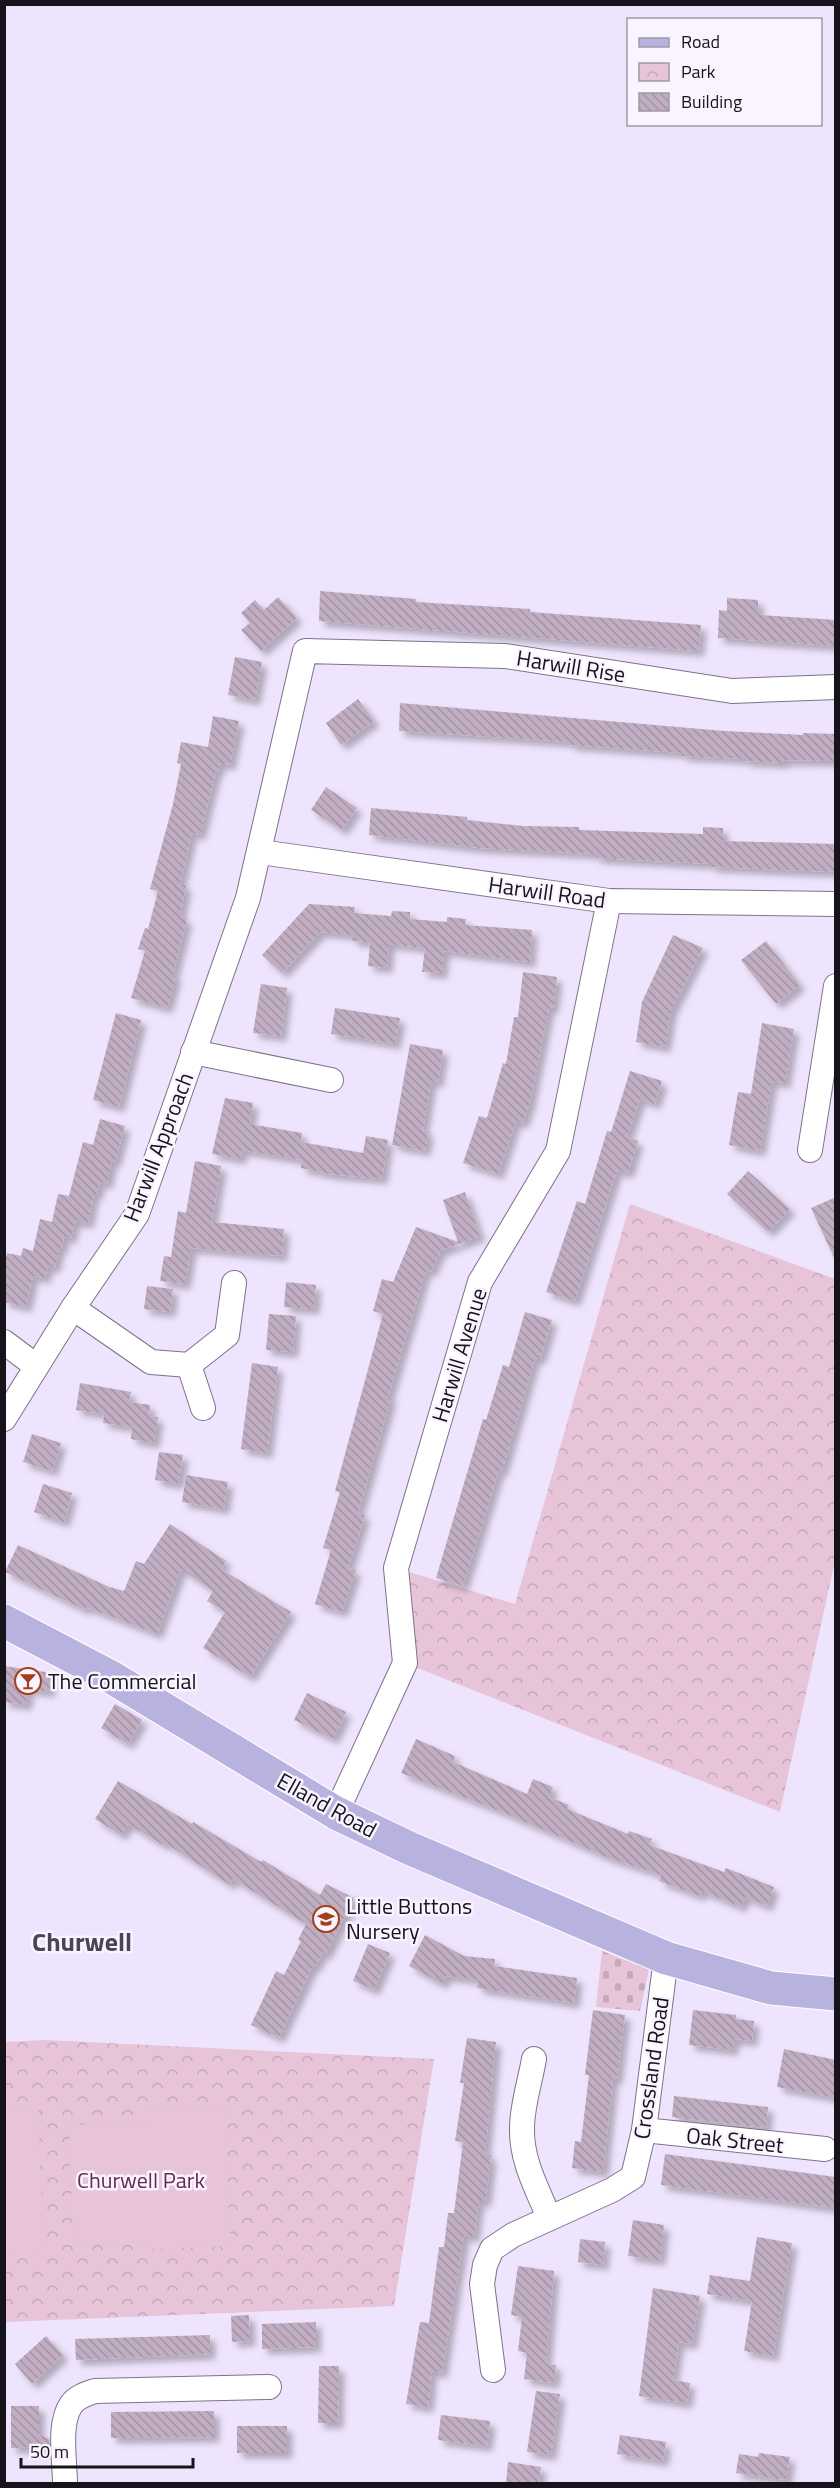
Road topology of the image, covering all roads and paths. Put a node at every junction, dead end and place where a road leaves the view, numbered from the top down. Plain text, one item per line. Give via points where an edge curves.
1 (304, 651) joint
2 (836, 687) edge
3 (260, 852) junction
4 (609, 901) junction
5 (836, 904) edge
6 (836, 986) edge
7 (193, 1052) junction
8 (331, 1080) dead end
9 (810, 1150) dead end
10 (234, 1284) dead end
11 (73, 1308) junction
12 (4, 1342) edge
13 (189, 1365) junction
14 (36, 1366) junction
15 (203, 1408) dead end
16 (4, 1419) edge
17 (4, 1621) edge
18 (336, 1813) junction
19 (666, 1958) junction
20 (836, 1994) edge
21 (534, 2059) dead end
22 (644, 2130) junction
23 (825, 2149) dead end
24 (549, 2217) junction
25 (493, 2370) dead end
26 (269, 2387) dead end
27 (65, 2484) edge

1 - 2 street, Harwill Rise via 505,656 732,691
1 - 3 street, Harwill Approach
3 - 4 street, Harwill Road
3 - 7 street, Harwill Approach
4 - 5 street, Harwill Road
4 - 18 street, Harwill Avenue via 558,1151 480,1282 396,1568 405,1663
6 - 9 street
7 - 8 street, Harwill Approach
7 - 11 street, Harwill Approach via 137,1214
10 - 13 street via 227,1335
11 - 13 street via 151,1362
11 - 14 street, Harwill Approach
12 - 14 street
13 - 15 street
14 - 16 street, Harwill Approach
17 - 18 main road, Elland Road via 111,1677
18 - 19 main road, Elland Road
19 - 20 main road, Elland Road via 771,1988
19 - 22 street, Crossland Road
21 - 24 street via 522,2128 524,2151
22 - 23 street, Oak Street
22 - 24 street, Crossland Road via 633,2177
24 - 25 street via 492,2249 485,2265 483,2309
26 - 27 street via 95,2391 81,2396 71,2404 65,2420

